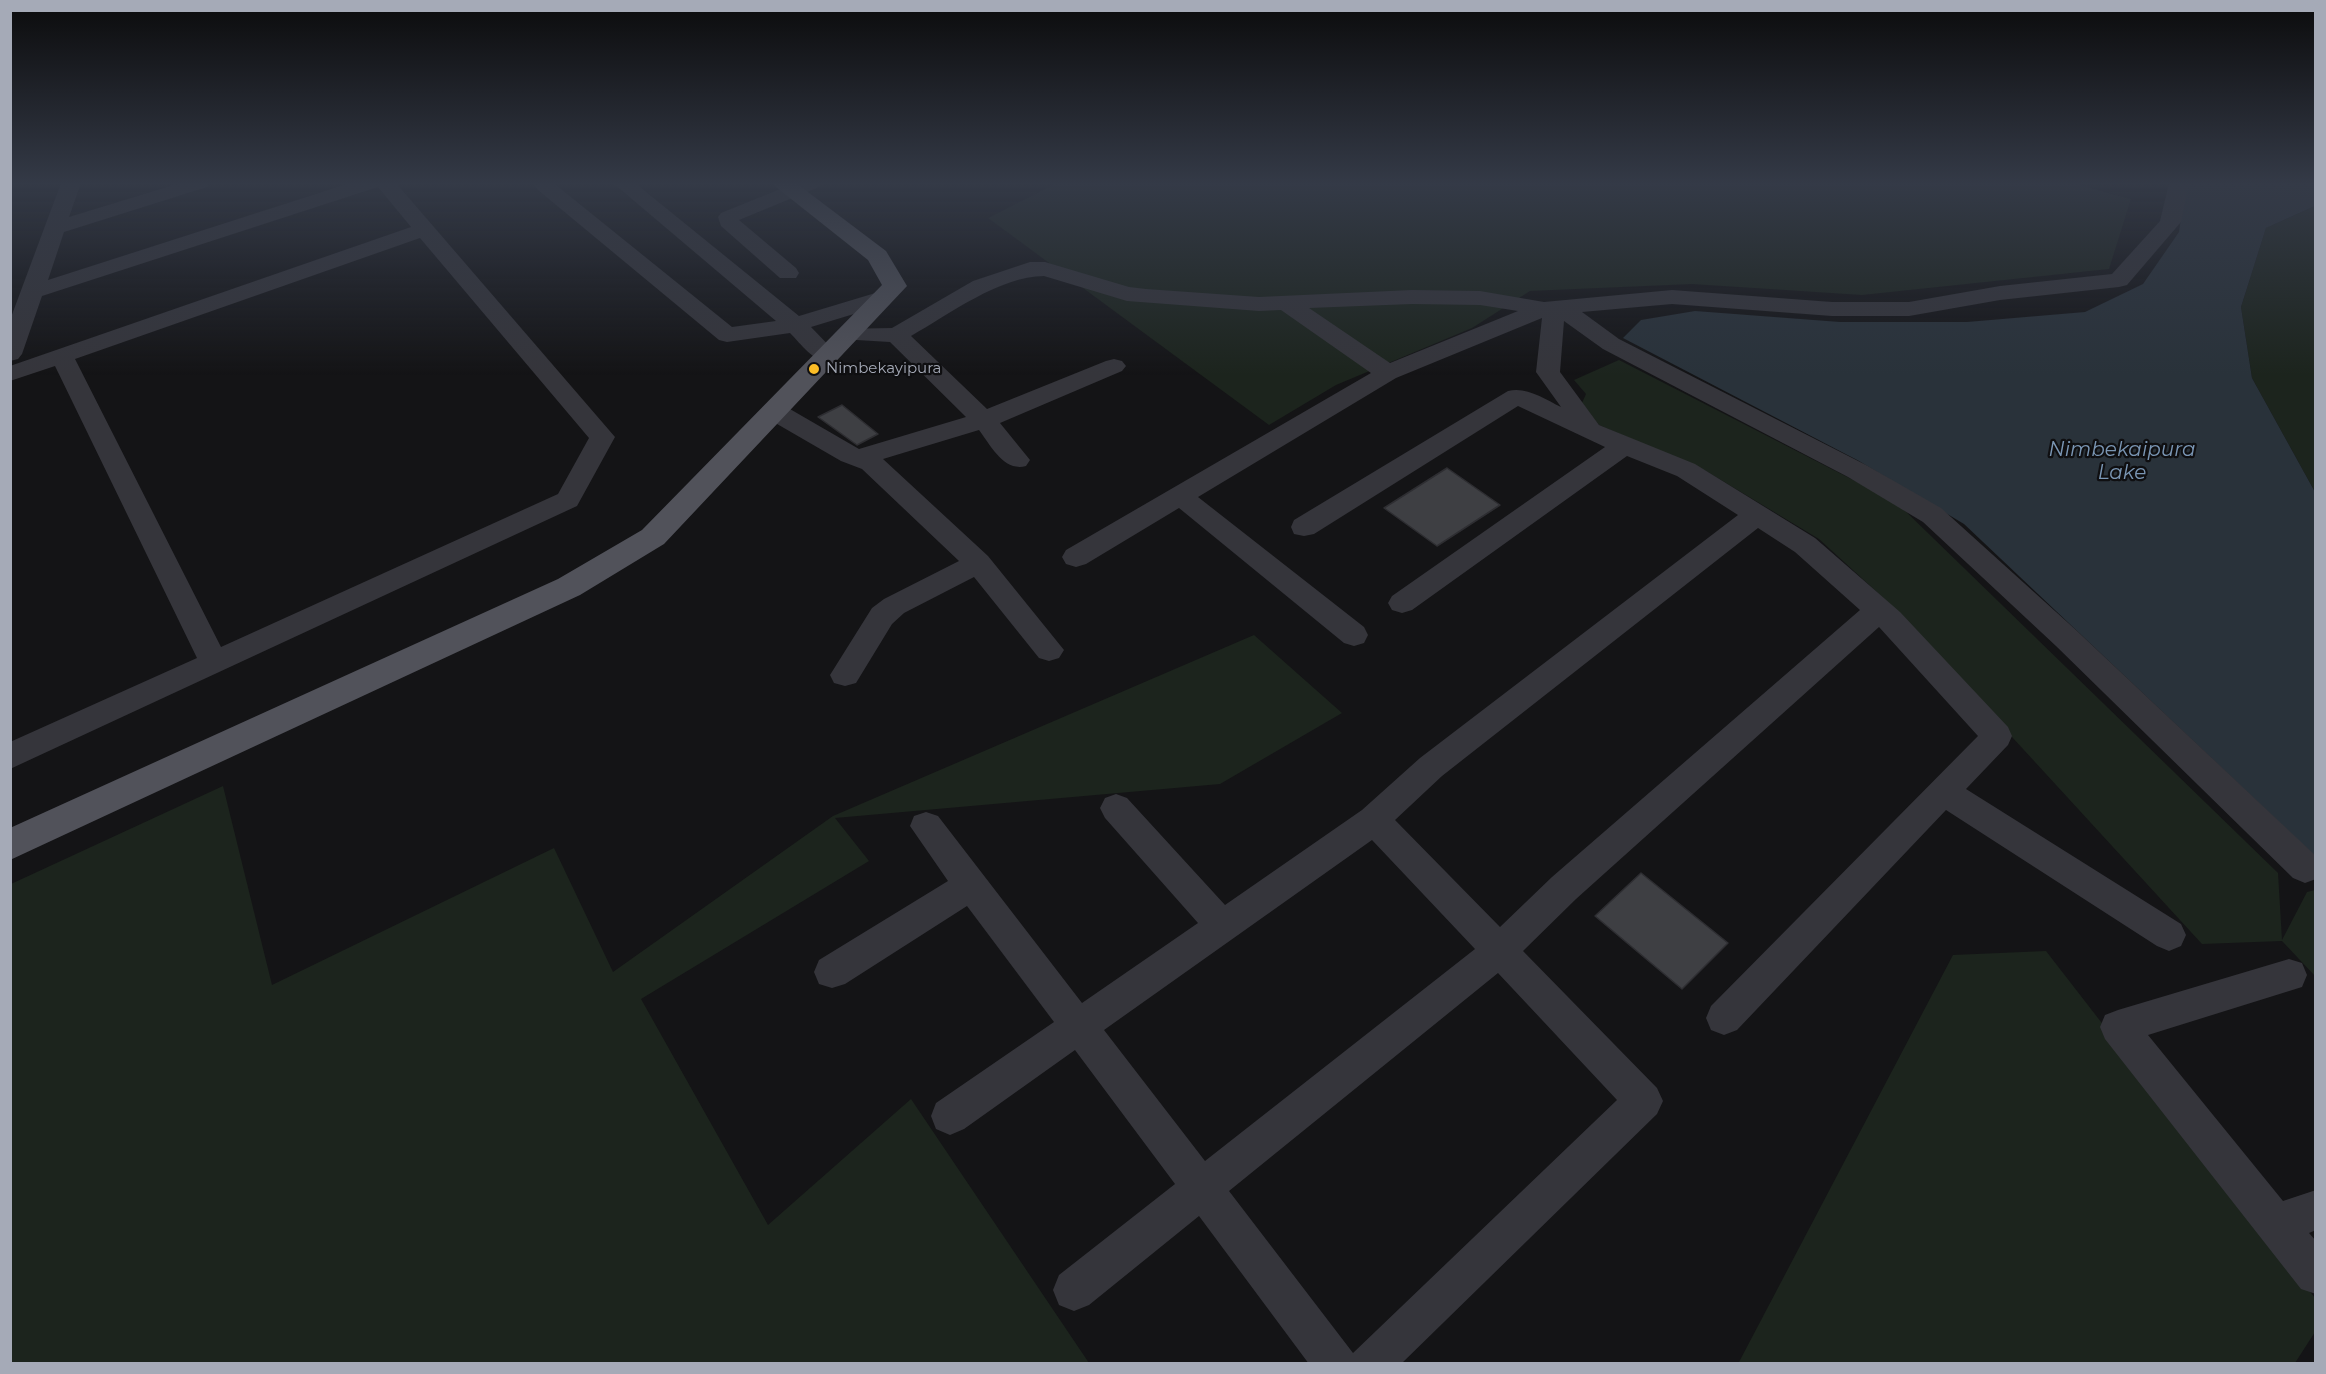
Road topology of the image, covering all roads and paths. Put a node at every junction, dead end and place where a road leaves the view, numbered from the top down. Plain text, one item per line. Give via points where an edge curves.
1 (48, 247) edge
2 (171, 247) edge
3 (373, 247) edge
4 (440, 247) edge
5 (620, 247) edge
6 (701, 247) edge
7 (758, 247) edge
8 (868, 247) edge
9 (2148, 247) edge
10 (788, 273) dead end
11 (32, 292) junction
12 (882, 298) junction
13 (1286, 303) junction
14 (1552, 308) junction
15 (795, 325) junction
16 (848, 334) junction
17 (896, 334) junction
18 (10, 354) edge
19 (62, 356) junction
20 (826, 356) junction
21 (1114, 366) dead end
22 (1388, 373) junction
23 (10, 374) edge
24 (774, 411) junction
25 (984, 420) junction
26 (1590, 430) junction
27 (1624, 446) junction
28 (859, 458) junction
29 (1017, 460) dead end
30 (1179, 495) junction
31 (1757, 515) junction
32 (1305, 527) dead end
33 (1076, 557) dead end
34 (978, 563) junction
35 (1402, 603) dead end
36 (1879, 610) junction
37 (1354, 635) dead end
38 (1049, 650) dead end
39 (214, 663) junction
40 (845, 675) dead end
41 (13, 745) edge
42 (1943, 791) junction
43 (1116, 808) dead end
44 (1374, 820) junction
45 (926, 826) dead end
46 (10, 844) edge
47 (2305, 868) dead end
48 (971, 885) junction
49 (1222, 926) junction
50 (2169, 935) dead end
51 (1500, 950) junction
52 (832, 972) dead end
53 (2289, 975) dead end
54 (1724, 1018) dead end
55 (1079, 1026) junction
56 (950, 1116) dead end
57 (1202, 1188) junction
58 (2316, 1210) edge
59 (2276, 1224) junction
60 (2316, 1274) edge
61 (1074, 1290) dead end
62 (1336, 1364) edge
63 (1370, 1364) edge

1 - 11 street
2 - 11 street
3 - 19 street
4 - 39 street via 602,437 568,500
5 - 15 street via 727,335
6 - 15 street
7 - 10 street
8 - 12 main road via 878,256 894,286
9 - 14 street via 2119,280 2000,293 1909,309 1832,309 1672,297
11 - 18 street
12 - 15 street
12 - 16 main road
13 - 14 street via 1480,298
13 - 17 street via 1127,294 1045,269 1030,269 981,286
13 - 22 street
14 - 22 street
14 - 26 street via 1548,372
14 - 47 street via 1611,344 1857,471 1932,515 2058,630
15 - 20 street
16 - 17 street
16 - 20 main road
17 - 25 street
19 - 23 street
19 - 39 street
20 - 24 main road
21 - 25 street
22 - 30 street
24 - 28 street
24 - 46 main road via 653,537 569,587
25 - 28 street
25 - 29 street
26 - 27 street
26 - 32 street via 1517,396
27 - 31 street via 1686,470
27 - 35 street
28 - 34 street via 871,463
30 - 33 street
30 - 37 street
31 - 36 street via 1805,545
31 - 44 street via 1431,767
34 - 38 street
34 - 40 street via 882,616
36 - 42 street via 1997,736
36 - 51 street via 1564,888
39 - 41 street
42 - 50 street
42 - 54 street
43 - 49 street
44 - 49 street
44 - 51 street
45 - 48 street
48 - 52 street
48 - 55 street
49 - 55 street
51 - 57 street
51 - 63 street via 1644,1101
53 - 59 street via 2118,1027
55 - 56 street
55 - 57 street
57 - 61 street
57 - 62 street
58 - 59 street
59 - 60 street

